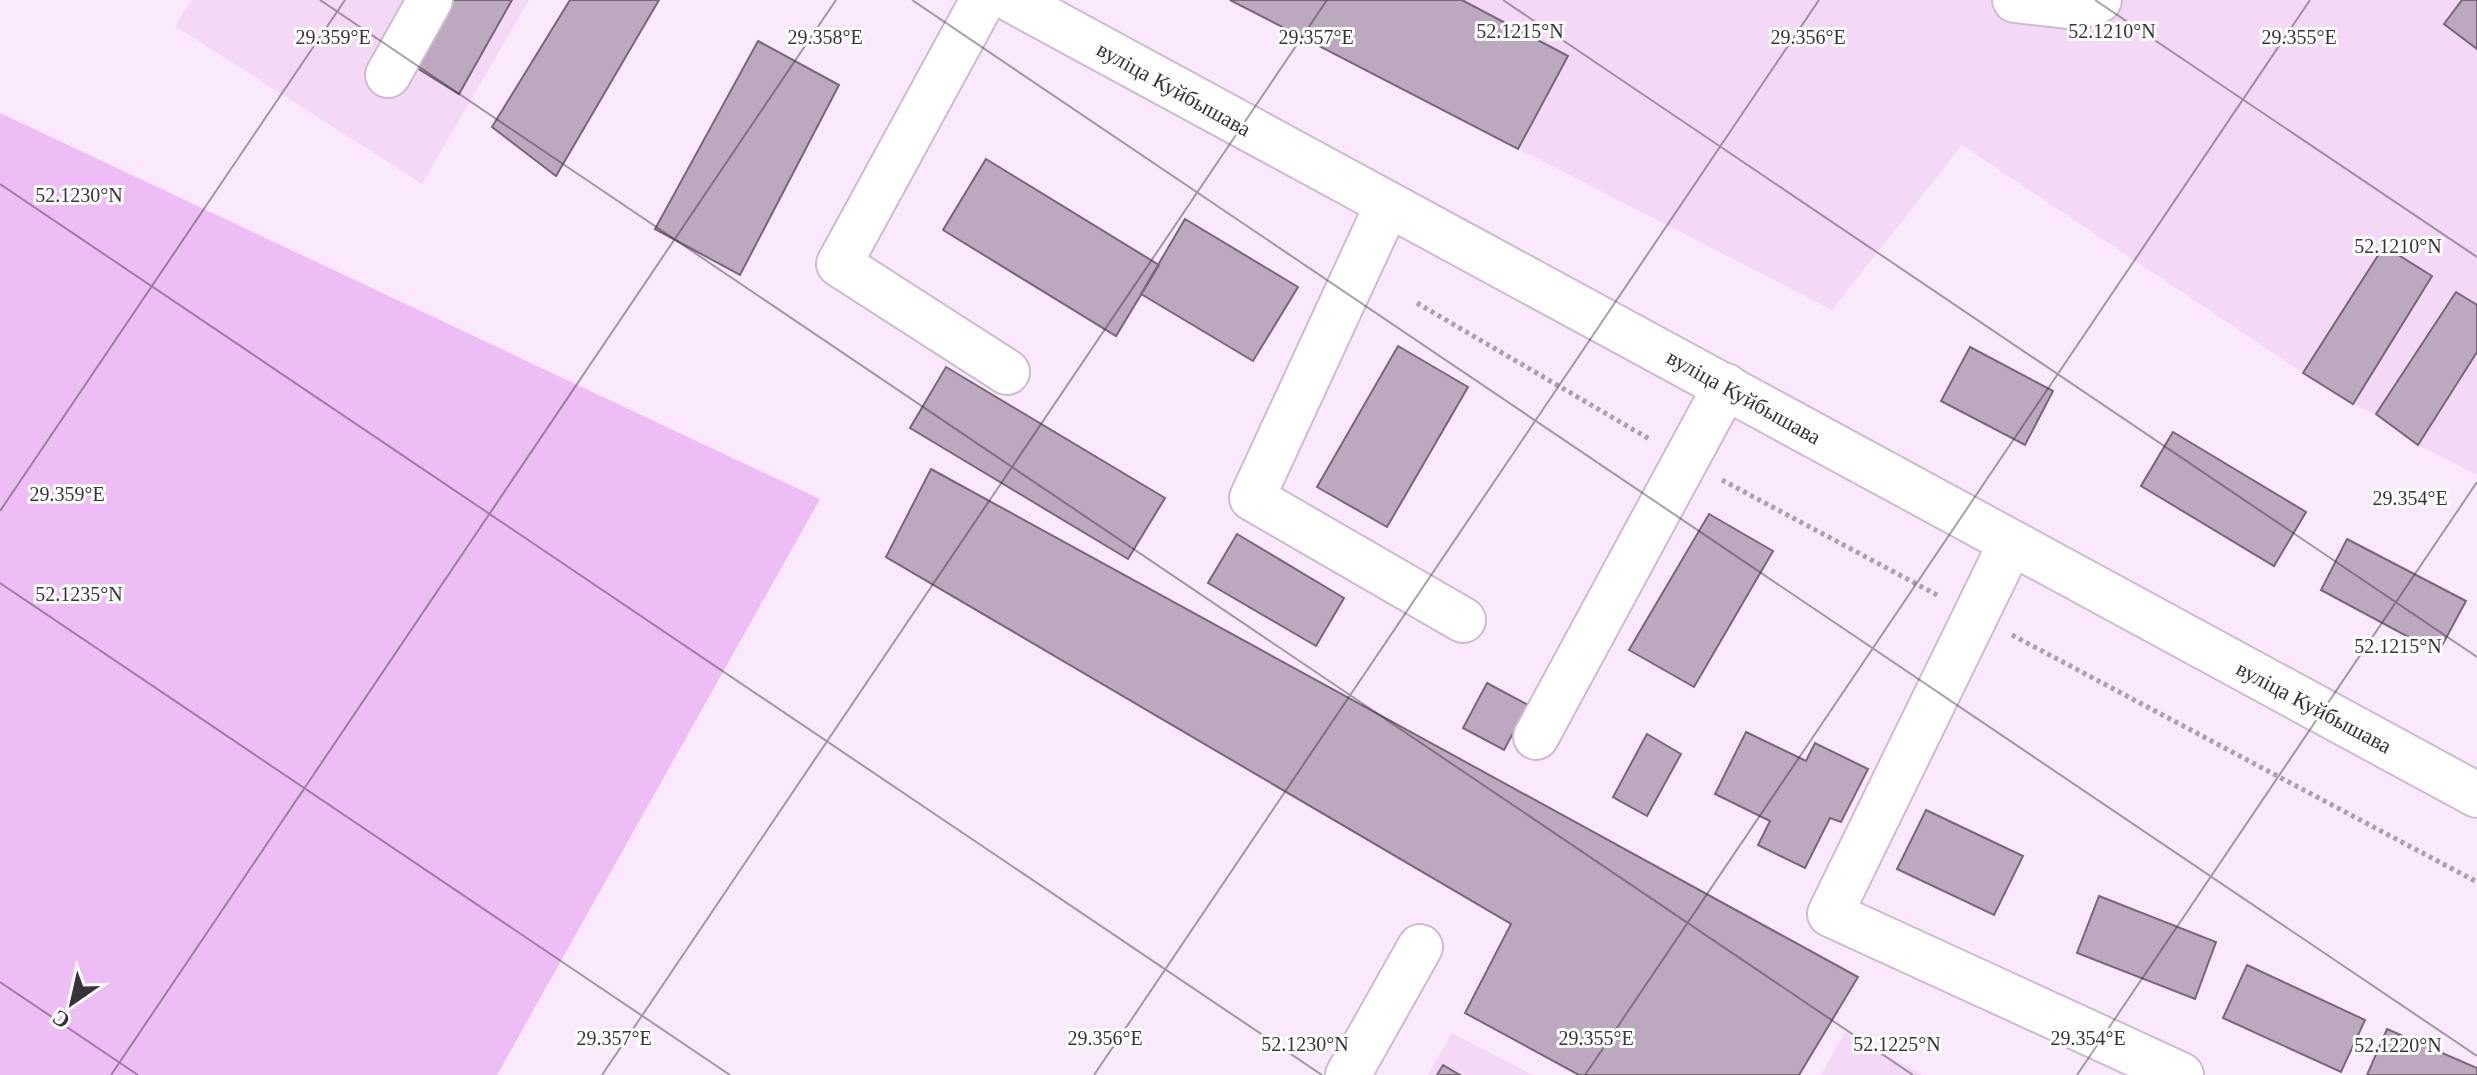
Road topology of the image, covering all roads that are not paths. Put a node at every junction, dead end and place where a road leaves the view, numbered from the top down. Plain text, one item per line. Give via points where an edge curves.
1 (430, 0) edge
2 (983, 0) edge
3 (1012, 0) edge
4 (2015, 0) edge
5 (2099, 0) edge
6 (388, 75) dead end
7 (1387, 206) junction
8 (1007, 372) dead end
9 (1726, 386) junction
10 (2011, 543) junction
11 (1463, 620) dead end
12 (1536, 737) dead end
13 (2477, 795) edge
14 (1420, 947) dead end
15 (1348, 1075) edge
16 (2181, 1075) edge

1 - 6 main road
2 - 8 main road via 839,264
3 - 7 main road, вуліца Куйбышава
4 - 5 main road via 2076,7
7 - 9 main road, вуліца Куйбышава
7 - 11 main road via 1252,498
9 - 10 main road, вуліца Куйбышава
9 - 12 main road
10 - 13 main road, вуліца Куйбышава
10 - 16 main road via 1830,914
14 - 15 main road

